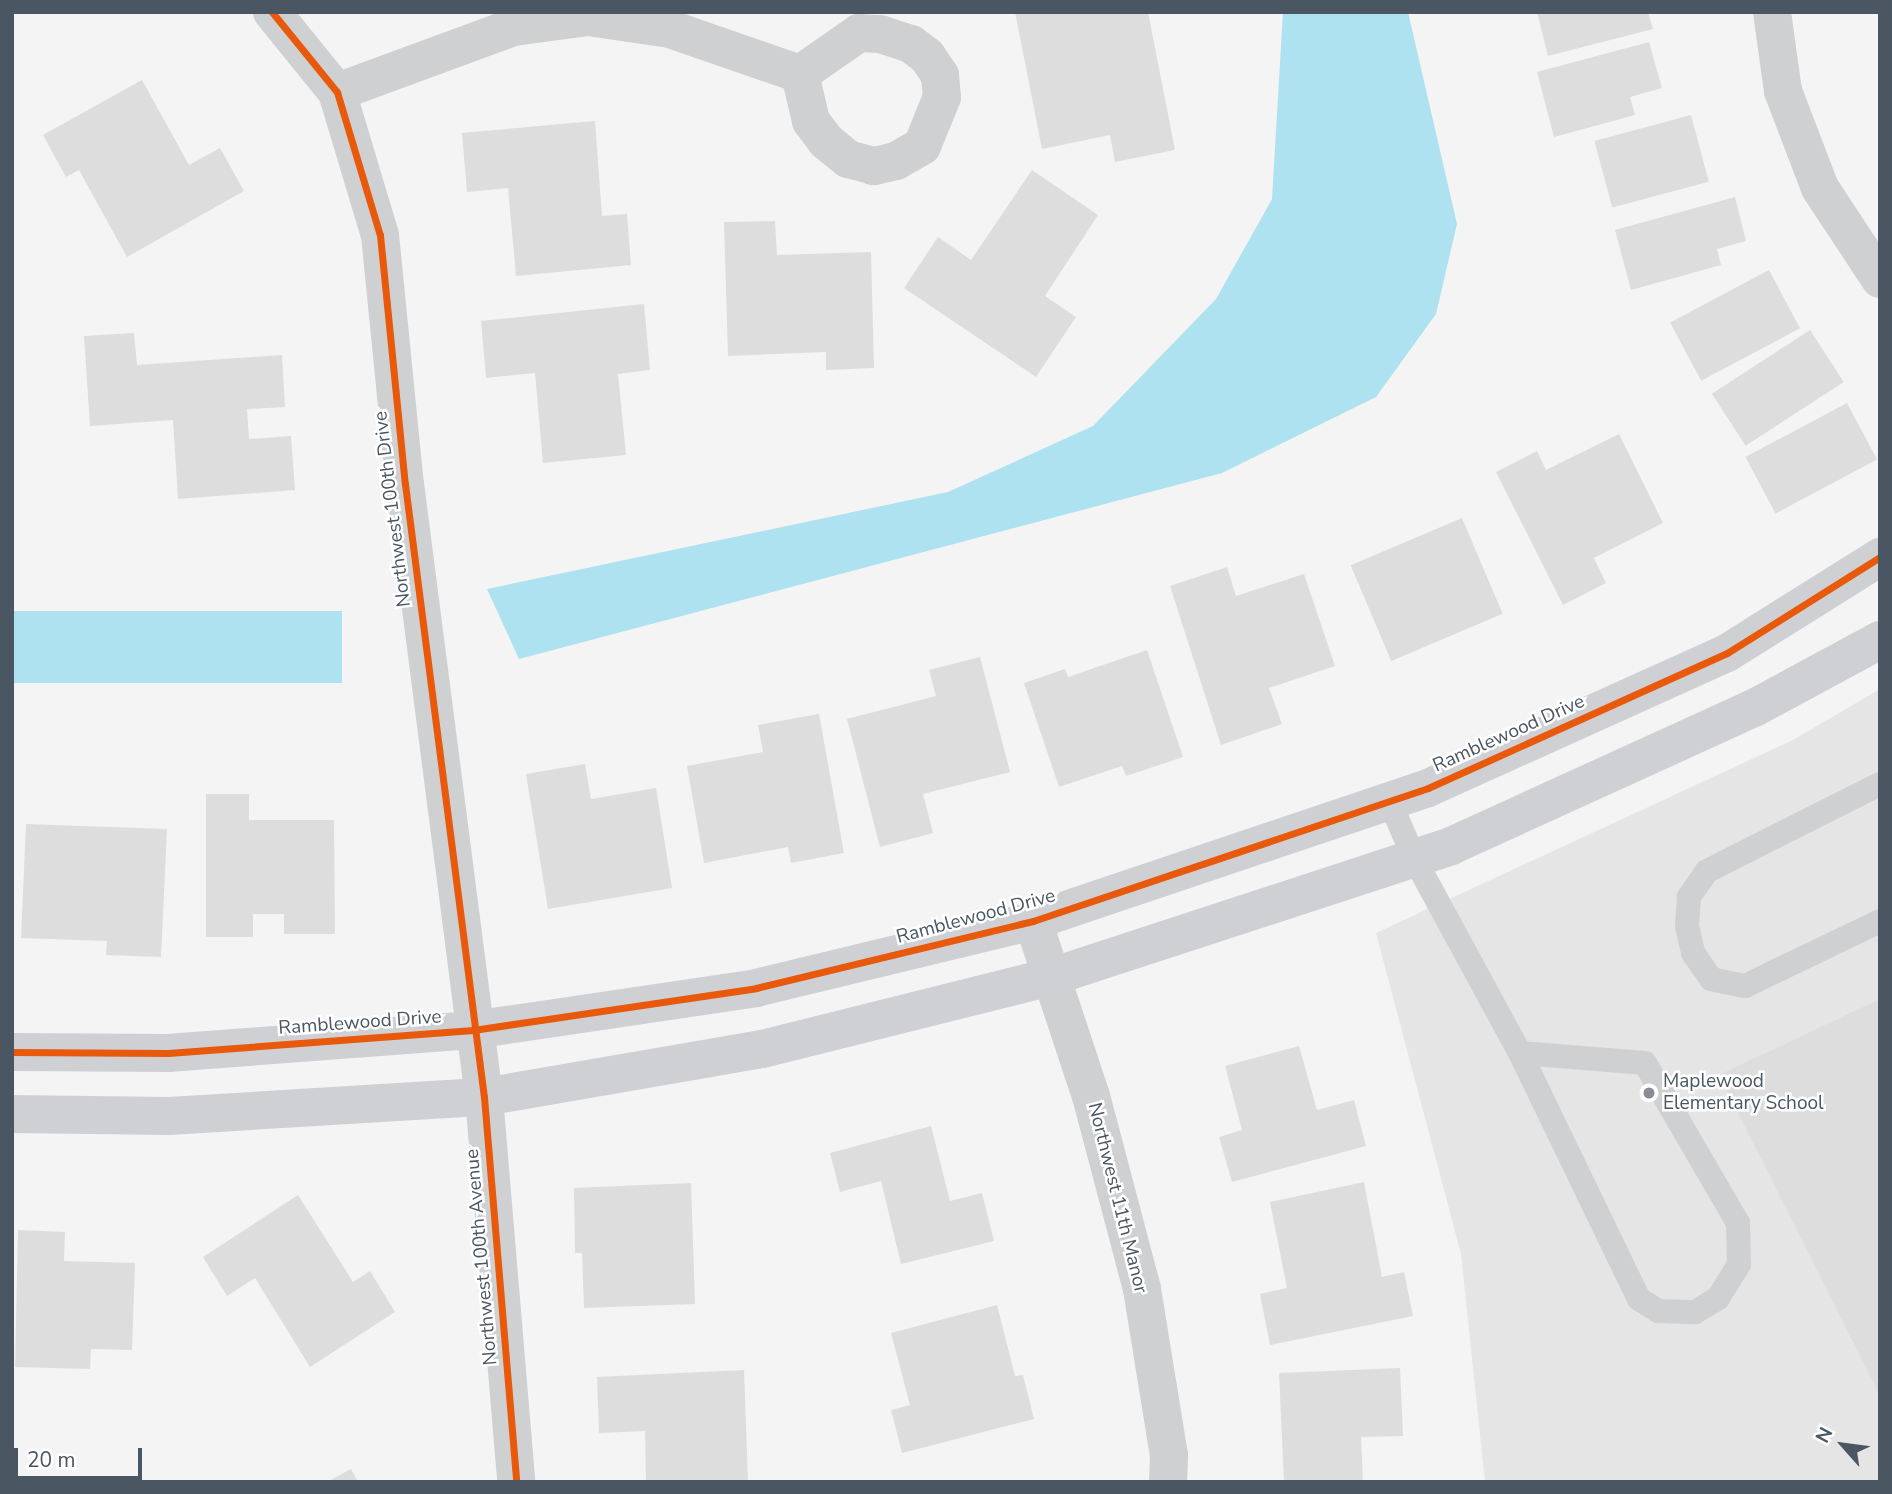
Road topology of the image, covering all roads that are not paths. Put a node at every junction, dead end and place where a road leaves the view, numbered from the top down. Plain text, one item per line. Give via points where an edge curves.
1 (272, 12) edge
2 (1772, 12) edge
3 (800, 74) dead end
4 (337, 92) junction
5 (1880, 279) edge
6 (1880, 557) edge
7 (1880, 640) edge
8 (1880, 784) edge
9 (1390, 802) junction
10 (1414, 858) junction
11 (1033, 921) junction
12 (1880, 921) edge
13 (1054, 976) junction
14 (473, 1030) junction
15 (12, 1052) edge
16 (1520, 1053) junction
17 (484, 1097) junction
18 (12, 1114) edge
19 (516, 1482) edge
20 (1168, 1482) edge

1 - 4 street, Northwest 100th Drive
2 - 5 street via 1783,91 1820,188
3 - 4 street via 670,29 588,17 514,27
4 - 14 street, Northwest 100th Drive via 380,235 405,484
6 - 9 street, Ramblewood Drive via 1727,653
7 - 10 street via 1756,707 1451,846
8 - 12 lane via 1707,871 1689,897 1687,926 1693,953 1711,979 1745,986
9 - 10 lane
9 - 11 street, Ramblewood Drive
10 - 13 street
10 - 16 lane
11 - 13 street, Northwest 11th Manor
11 - 14 street, Ramblewood Drive via 757,988
13 - 17 street via 762,1049
13 - 20 street, Northwest 11th Manor via 1142,1289 1169,1455
14 - 15 street, Ramblewood Drive via 168,1053
14 - 17 street, Northwest 100th Avenue
16 - 16 lane via 1639,1299 1658,1311 1695,1311 1718,1298 1739,1264 1738,1223 1646,1063
17 - 18 street via 169,1116
17 - 19 street, Northwest 100th Avenue

